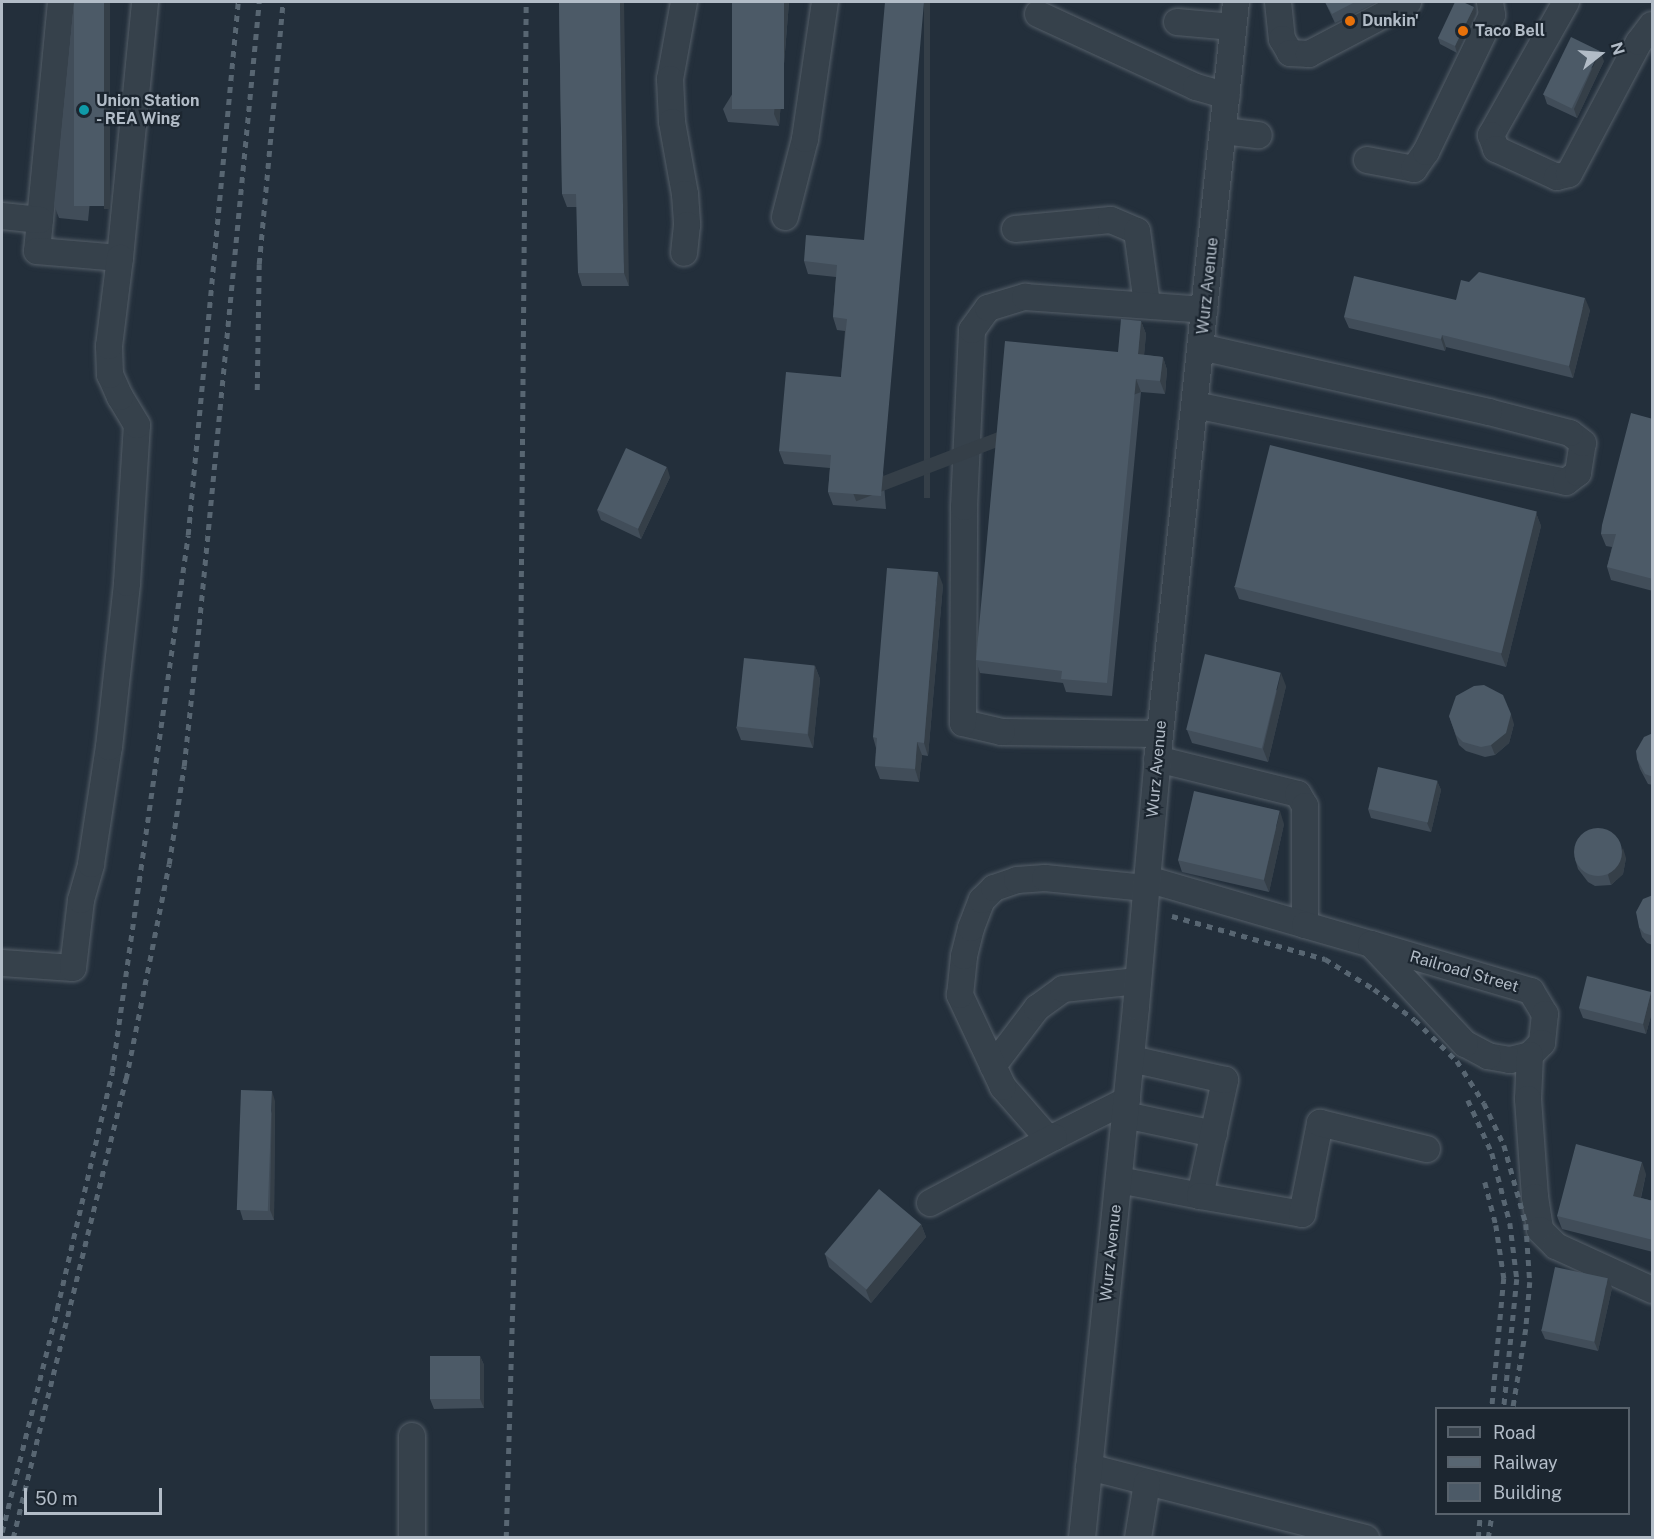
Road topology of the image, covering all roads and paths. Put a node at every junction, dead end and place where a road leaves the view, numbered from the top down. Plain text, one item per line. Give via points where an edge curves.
1 (62, 2) edge
2 (145, 2) edge
3 (684, 2) edge
4 (825, 2) edge
5 (1236, 2) edge
6 (1278, 2) edge
7 (1408, 2) edge
8 (1490, 2) edge
9 (1566, 2) edge
10 (1038, 14) dead end
11 (1177, 22) dead end
12 (1653, 25) edge
13 (1233, 27) junction
14 (1227, 96) junction
15 (1224, 131) junction
16 (1259, 135) dead end
17 (1367, 160) dead end
18 (2, 216) edge
19 (785, 217) dead end
20 (40, 219) junction
21 (1015, 229) dead end
22 (684, 253) dead end
23 (120, 258) junction
24 (1147, 304) junction
25 (1205, 310) junction
26 (1201, 346) junction
27 (1195, 405) junction
28 (1160, 734) junction
29 (1157, 759) junction
30 (1147, 884) junction
31 (1305, 925) junction
32 (1371, 944) junction
33 (2, 963) edge
34 (1138, 981) junction
35 (1530, 1055) junction
36 (1131, 1059) junction
37 (993, 1066) junction
38 (1126, 1107) junction
39 (1214, 1134) junction
40 (1054, 1137) junction
41 (1427, 1149) dead end
42 (1119, 1180) junction
43 (1200, 1196) junction
44 (930, 1203) dead end
45 (1653, 1290) edge
46 (412, 1436) dead end
47 (1089, 1467) junction
48 (1147, 1483) junction
49 (412, 1538) edge
50 (1082, 1538) edge
51 (1138, 1538) edge
52 (1366, 1538) edge

1 - 20 street
2 - 23 street
3 - 22 street via 670,79 672,122 685,194
4 - 19 street via 805,139
5 - 13 street, Wurz Avenue
6 - 7 street via 1282,39 1290,53 1309,54
8 - 17 street via 1492,15 1426,152 1414,169
9 - 12 street via 1491,135 1501,153 1557,177 1569,174 1639,42
10 - 14 street via 1196,87
11 - 13 street
13 - 14 street, Wurz Avenue
14 - 15 street, Wurz Avenue
15 - 16 street
15 - 25 street, Wurz Avenue
18 - 20 street
20 - 23 street via 37,251
21 - 24 street via 1111,220 1137,231
23 - 33 street via 109,346 111,375 137,425 129,560 109,747 91,864 81,900 73,968
24 - 25 street
24 - 28 street via 1025,297 988,308 972,330 964,507 963,723 1002,732
25 - 26 street, Wurz Avenue
26 - 27 street, Wurz Avenue
26 - 27 street via 1501,415 1570,433 1583,443 1578,473 1566,482
27 - 28 street, Wurz Avenue
28 - 29 street, Wurz Avenue
29 - 30 street, Wurz Avenue
29 - 31 street via 1298,794 1305,806
30 - 31 street, Railroad Street
30 - 34 street, Wurz Avenue
30 - 37 street, Railroad Street via 1017,880 994,888 982,900 964,956 960,995
31 - 32 street, Railroad Street
32 - 35 street, Railroad Street via 1465,1044 1488,1056 1510,1060
32 - 35 street, Railroad Street via 1531,991 1545,1014 1542,1043
34 - 36 street, Wurz Avenue
34 - 37 street via 1063,989 1037,1008
35 - 45 street via 1528,1099 1540,1230 1556,1246
36 - 38 street, Wurz Avenue
36 - 39 street via 1225,1080
37 - 40 street, Railroad Street via 1003,1087 1045,1135
38 - 39 street
38 - 40 street
38 - 42 street, Wurz Avenue
39 - 43 street
40 - 44 street
41 - 43 street via 1320,1123 1302,1214
42 - 43 street
42 - 47 street, Wurz Avenue
46 - 49 street
47 - 48 street
47 - 50 street, Wurz Avenue
48 - 51 street
48 - 52 street

